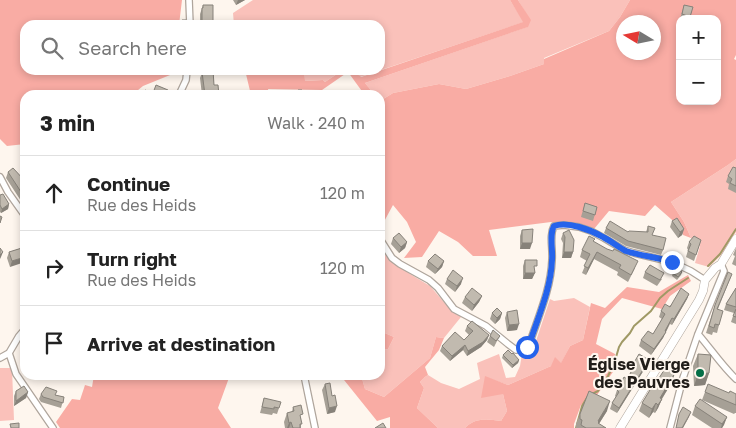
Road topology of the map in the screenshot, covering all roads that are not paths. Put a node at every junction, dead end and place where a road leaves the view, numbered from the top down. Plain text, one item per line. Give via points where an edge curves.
1 (189, 0) edge
2 (190, 20) edge
3 (186, 75) edge
4 (181, 90) edge
5 (0, 176) edge
6 (20, 209) edge
7 (736, 239) edge
8 (385, 247) edge
9 (721, 264) junction
10 (705, 280) junction
11 (698, 334) junction
12 (20, 335) edge
13 (9, 353) junction
14 (0, 358) edge
15 (736, 379) edge
16 (20, 380) edge
17 (20, 380) edge
18 (305, 380) edge
19 (53, 428) edge
20 (315, 428) edge
21 (620, 428) edge
22 (670, 428) edge

1 - 2 street
3 - 4 street
5 - 6 street
7 - 9 street
8 - 10 street via 392,258 438,288 454,309 486,326 516,350 527,347 530,342 546,296 551,278 554,226 591,231 624,250 672,262
9 - 10 street
9 - 11 street via 724,271
10 - 21 street via 699,300
11 - 15 street
11 - 22 street
12 - 13 street
13 - 14 street
13 - 16 street
17 - 19 street
18 - 20 street

